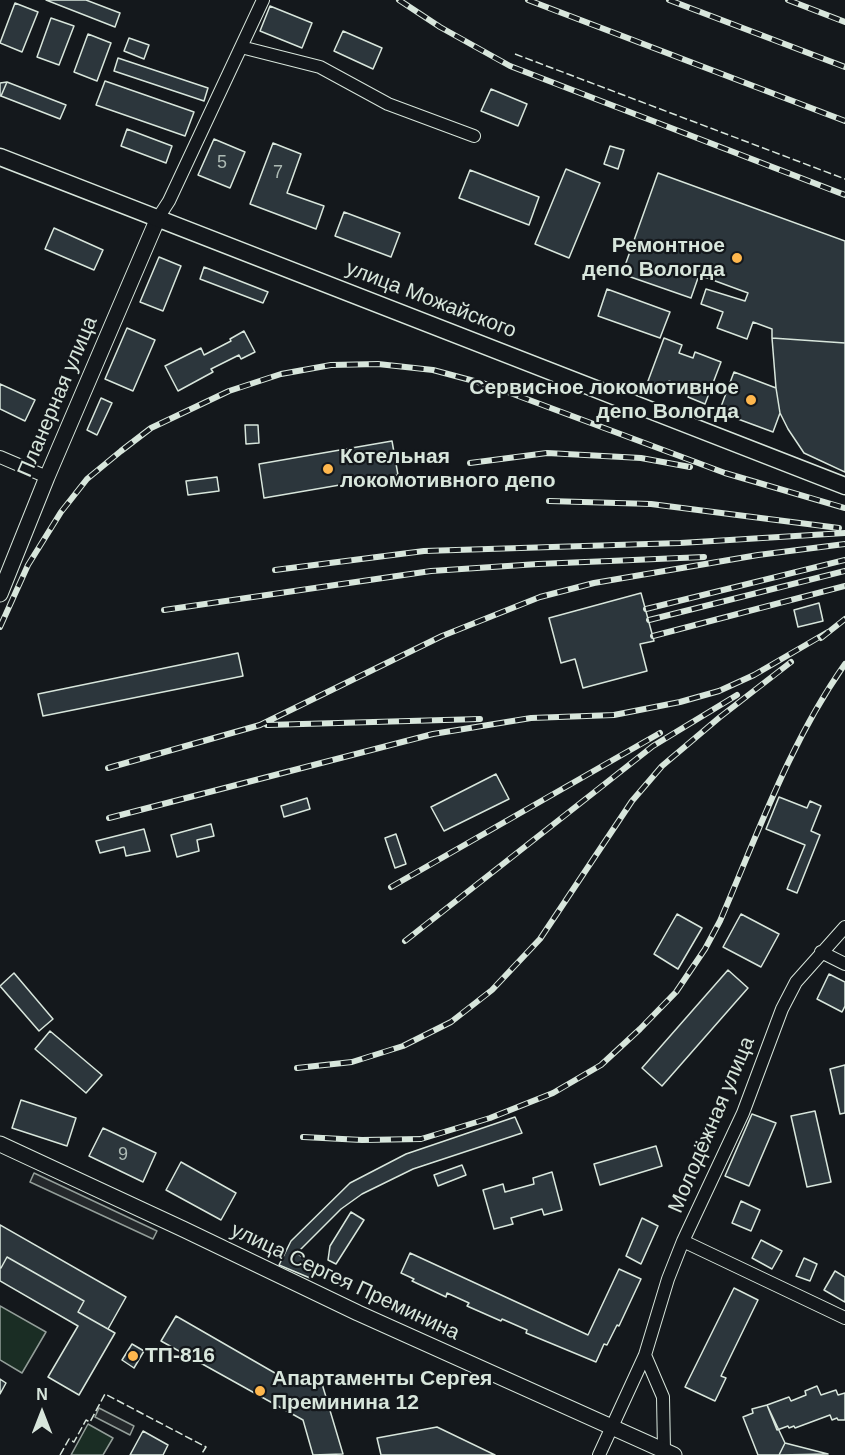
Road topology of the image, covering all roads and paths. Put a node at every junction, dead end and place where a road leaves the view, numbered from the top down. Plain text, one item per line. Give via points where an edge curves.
1 (263, 0) edge
2 (241, 47) junction
3 (474, 136) dead end
4 (0, 157) edge
5 (158, 218) junction
6 (0, 457) edge
7 (47, 477) junction
8 (845, 486) edge
9 (0, 594) edge
10 (845, 927) edge
11 (821, 952) junction
12 (845, 964) edge
13 (0, 1144) edge
14 (683, 1241) junction
15 (845, 1318) edge
16 (645, 1355) junction
17 (611, 1427) junction
18 (669, 1452) edge
19 (598, 1455) edge

1 - 2 street
2 - 3 street via 320,67 388,104
2 - 5 street
4 - 5 main road, улица Можайского
5 - 7 street, Планерная улица
5 - 8 main road, улица Можайского
6 - 7 street
7 - 9 street, Планерная улица
10 - 11 street, Молодёжная улица
11 - 12 street
11 - 14 street, Молодёжная улица via 796,982 782,1009 743,1113
13 - 17 street, улица Сергея Преминина
14 - 15 street
14 - 16 street, Молодёжная улица
16 - 17 street, Молодёжная улица
16 - 18 street via 663,1397
17 - 18 street, улица Сергея Преминина
17 - 19 street, Молодёжная улица

